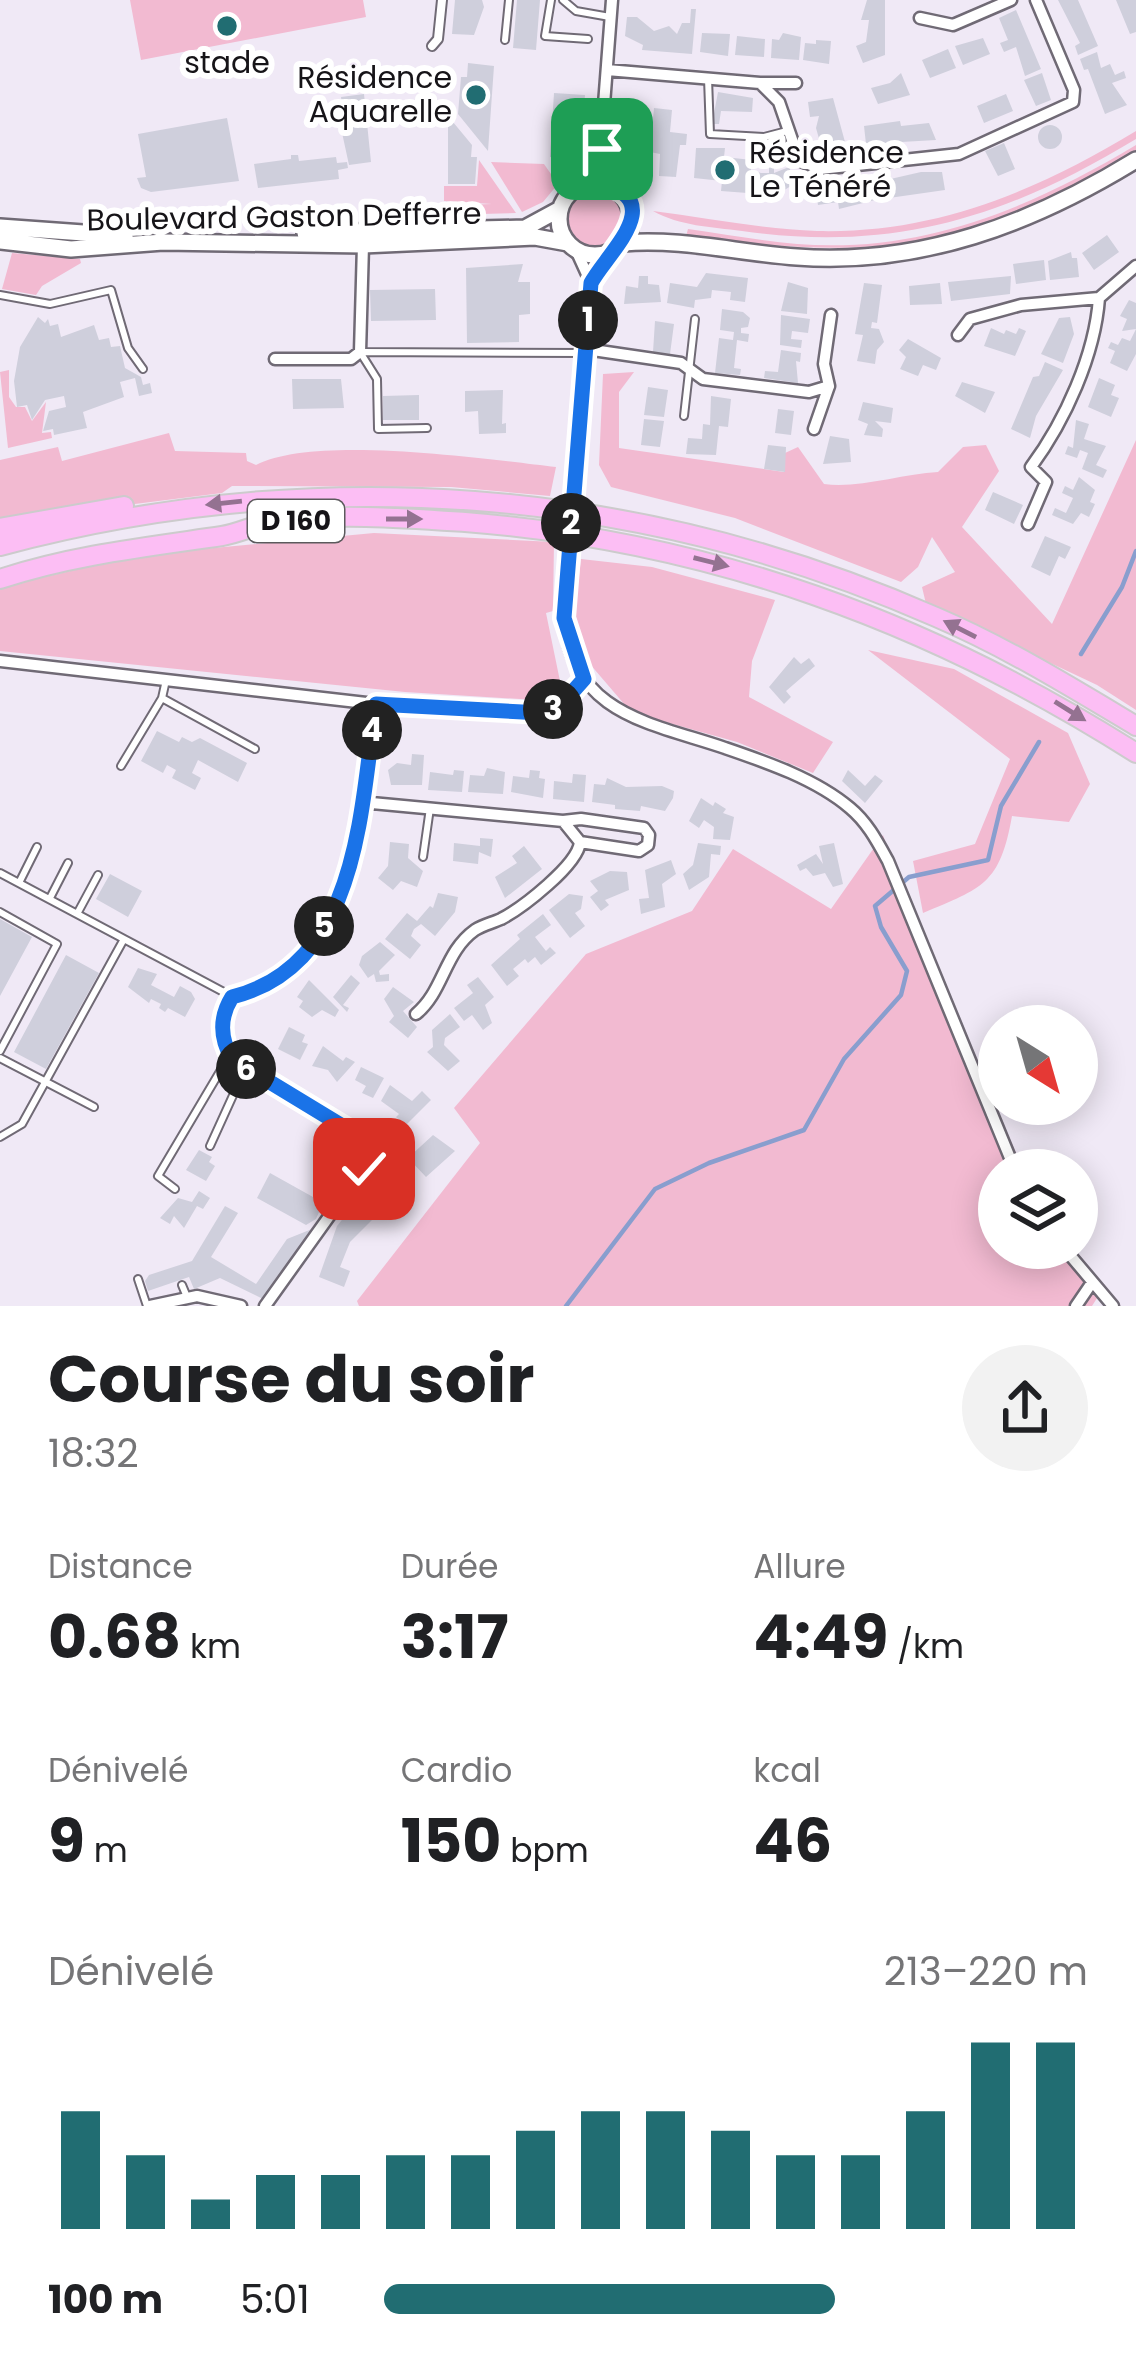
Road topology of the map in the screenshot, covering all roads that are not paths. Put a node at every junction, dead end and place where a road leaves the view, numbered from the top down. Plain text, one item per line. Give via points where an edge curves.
1 (442, 0) edge
2 (508, 0) edge
3 (551, 0) edge
4 (563, 0) edge
5 (612, 0) edge
6 (1011, 0) edge
7 (1036, 0) edge
8 (610, 17) junction
9 (920, 19) dead end
10 (589, 39) dead end
11 (506, 40) dead end
12 (432, 46) dead end
13 (607, 70) junction
14 (707, 78) junction
15 (760, 83) junction
16 (796, 83) dead end
17 (790, 130) junction
18 (1136, 160) edge
19 (598, 183) junction
20 (560, 209) junction
21 (632, 215) junction
22 (0, 234) edge
23 (669, 241) junction
24 (363, 245) junction
25 (572, 246) junction
26 (615, 248) junction
27 (1136, 266) edge
28 (591, 283) junction
29 (0, 295) edge
30 (1100, 298) junction
31 (831, 314) dead end
32 (695, 319) dead end
33 (958, 335) dead end
34 (585, 351) junction
35 (360, 352) junction
36 (275, 359) dead end
37 (143, 369) dead end
38 (689, 369) junction
39 (829, 386) junction
40 (684, 416) dead end
41 (427, 428) dead end
42 (814, 429) dead end
43 (158, 511) junction
44 (273, 521) junction
45 (1028, 524) dead end
46 (0, 529) edge
47 (0, 546) edge
48 (0, 567) edge
49 (0, 579) edge
50 (0, 661) edge
51 (584, 679) junction
52 (166, 680) junction
53 (162, 698) junction
54 (376, 704) junction
55 (1136, 726) edge
56 (255, 749) dead end
57 (1136, 753) edge
58 (121, 766) dead end
59 (361, 802) junction
60 (430, 808) junction
61 (563, 821) junction
62 (580, 842) junction
63 (37, 847) dead end
64 (423, 857) dead end
65 (68, 863) dead end
66 (0, 873) edge
67 (98, 875) dead end
68 (19, 883) junction
69 (49, 899) junction
70 (0, 912) edge
71 (77, 914) junction
72 (124, 939) junction
73 (232, 997) junction
74 (416, 1014) dead end
75 (0, 1055) edge
76 (232, 1059) junction
77 (245, 1069) junction
78 (45, 1082) junction
79 (94, 1107) dead end
80 (0, 1137) edge
81 (210, 1146) dead end
82 (1006, 1149) edge
83 (175, 1189) dead end
84 (1080, 1269) edge
85 (138, 1280) dead end
86 (1091, 1284) junction
87 (281, 1289) junction
88 (148, 1306) edge
89 (241, 1306) edge
90 (266, 1306) edge
91 (285, 1306) edge
92 (1076, 1306) edge
93 (1113, 1306) edge

1 - 12 street
2 - 11 lane
3 - 10 lane via 545,36
4 - 8 lane
5 - 8 street
6 - 9 street via 953,26
7 - 17 street via 1074,90 1064,108 959,154 820,170 800,160
8 - 13 street
13 - 14 street
13 - 19 street
14 - 15 street
14 - 17 lane via 710,134
15 - 16 street
15 - 17 street
18 - 23 main road via 1005,228 899,254 794,257
19 - 20 main road via 575,189
19 - 21 main road via 624,196
20 - 22 main road, Boulevard Gaston Defferre via 525,228
20 - 25 main road
21 - 23 main road
21 - 26 main road
22 - 24 main road, Boulevard Gaston Defferre via 71,249 260,240
23 - 26 main road
24 - 25 main road, Boulevard Gaston Defferre via 535,237
24 - 35 street
25 - 26 main road
25 - 28 street
26 - 28 street
27 - 30 street
28 - 34 street
29 - 37 lane via 50,304 111,290 128,349
30 - 33 street via 1021,305 970,319
30 - 45 street via 1097,334 1031,467 1046,482
31 - 39 street
32 - 38 lane
34 - 35 lane
34 - 38 street
34 - 51 street, bridge via 564,618
35 - 36 street via 351,359
35 - 41 lane via 377,379 378,429
38 - 39 street via 703,379 808,392
38 - 40 lane
39 - 42 street
43 - 46 highway, D 160 via 137,504
43 - 47 highway, D 160
55 -> 43 highway, D 160 via 939,618 813,567 684,530 438,495
44 - 48 highway, D 160 via 163,532
44 - 49 highway, D 160
44 -> 57 highway, D 160 via 423,519 556,530 758,574 952,647
50 - 52 street
51 - 54 street via 542,713
51 - 82 street via 625,717 739,753 832,794 868,827
52 - 53 lane
52 - 54 street
53 - 56 lane
53 - 58 lane
54 - 59 street
59 - 60 street
59 - 73 street via 353,862 331,916 288,971
60 - 61 street
60 - 64 lane
61 - 62 street
61 - 62 street via 644,828 649,835 639,851
62 - 74 street via 565,869 451,952
63 - 68 lane
65 - 69 lane
66 - 68 lane
67 - 71 lane
68 - 69 lane
69 - 71 lane
70 - 75 lane via 57,944
71 - 72 lane
72 - 73 lane
72 - 78 lane
73 - 76 street via 222,1024
75 - 78 lane
76 - 77 street
76 - 83 lane via 158,1176
77 - 81 lane
77 - 87 street via 350,1127 373,1155
78 - 79 lane
78 - 80 lane via 22,1124
84 - 86 street
85 - 88 lane
86 - 92 street
86 - 93 street
87 - 90 street
87 - 91 street
88 - 89 street via 184,1291

